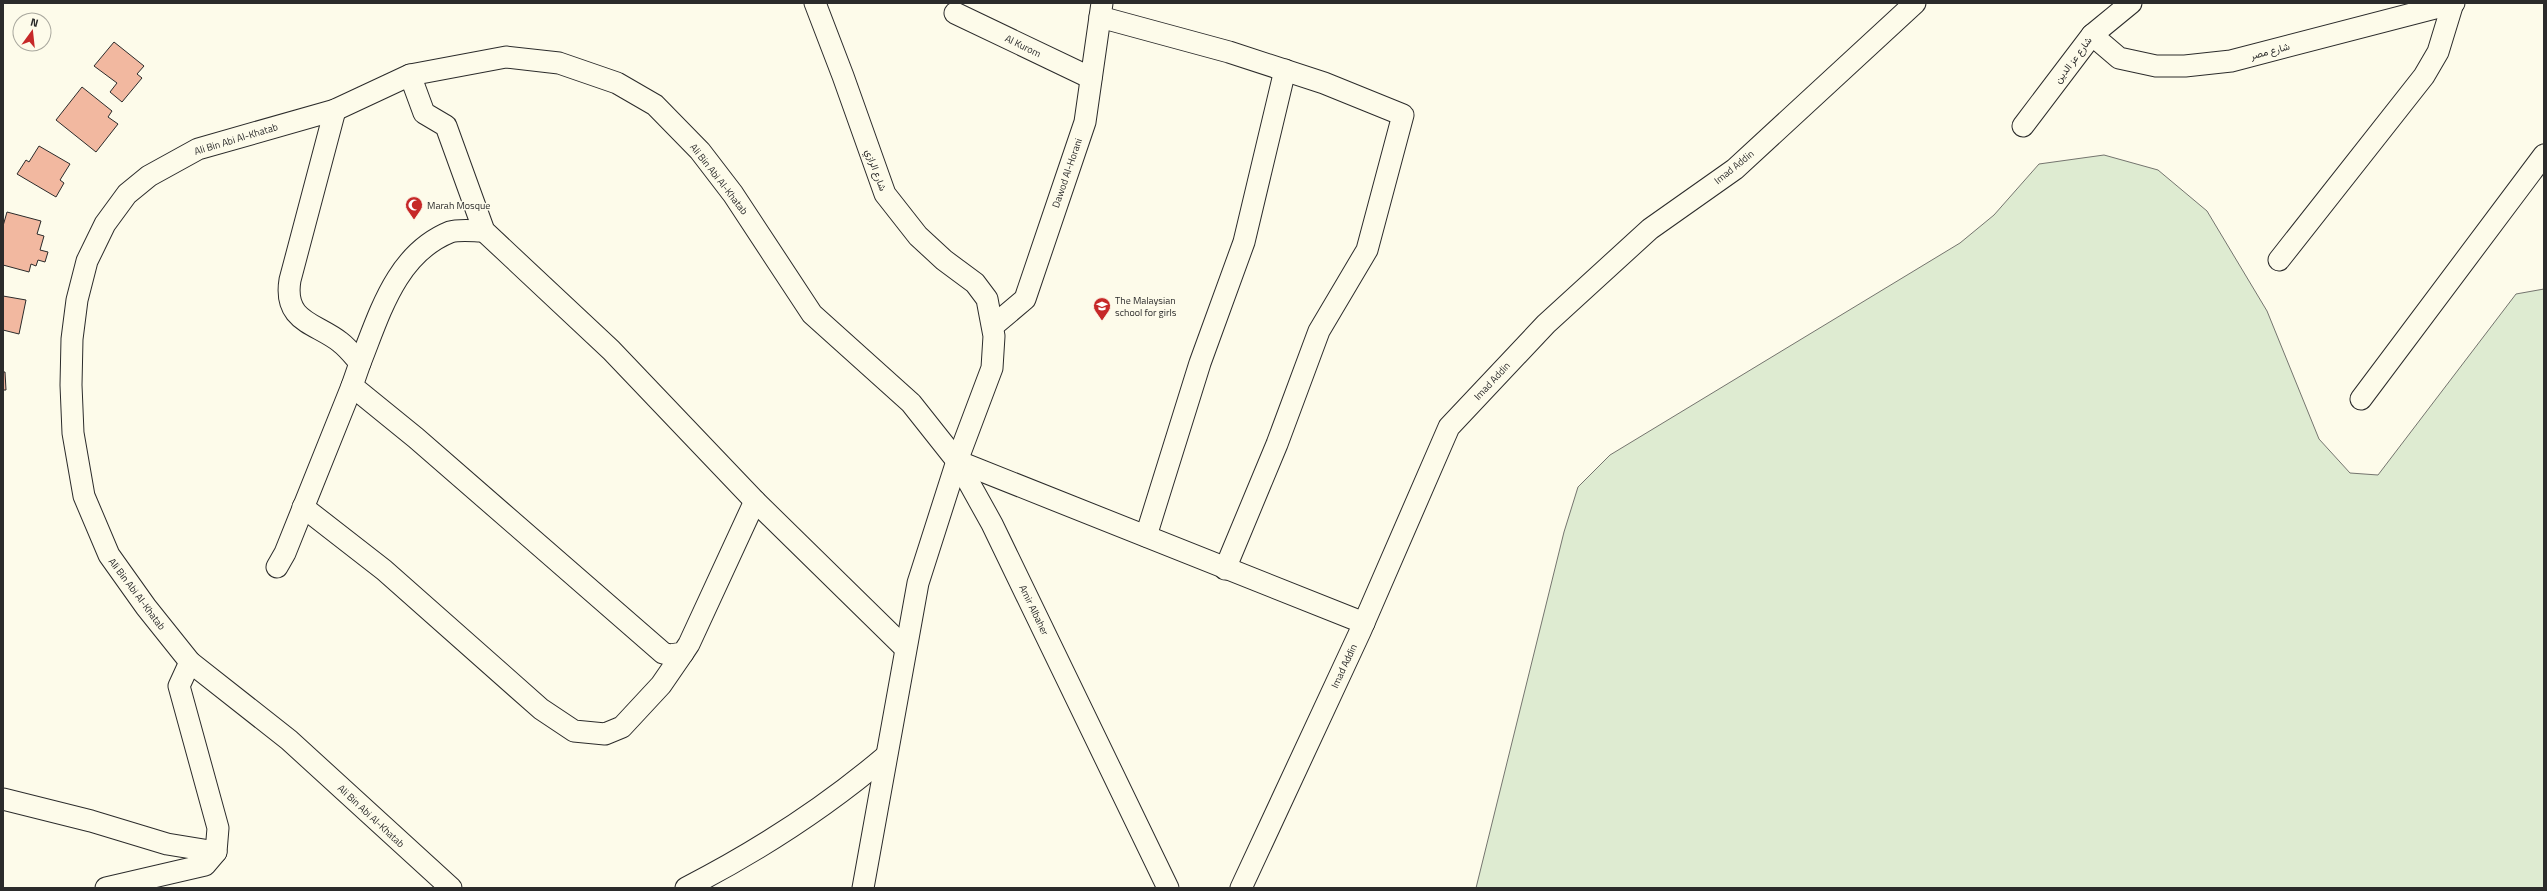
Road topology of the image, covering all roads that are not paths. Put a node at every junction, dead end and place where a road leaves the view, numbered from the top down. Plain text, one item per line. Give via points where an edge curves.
1 (815, 3) edge
2 (1915, 3) edge
3 (2131, 3) edge
4 (2453, 3) edge
5 (1101, 10) edge
6 (955, 13) dead end
7 (2092, 35) junction
8 (1285, 70) junction
9 (410, 75) junction
10 (1091, 78) junction
11 (335, 110) junction
12 (2023, 126) dead end
13 (2544, 155) edge
14 (484, 231) junction
15 (2279, 260) dead end
16 (993, 326) junction
17 (360, 363) junction
18 (352, 386) junction
19 (2362, 399) dead end
20 (958, 461) junction
21 (756, 501) junction
22 (303, 507) junction
23 (1146, 536) junction
24 (277, 566) dead end
25 (1225, 569) junction
26 (1364, 623) junction
27 (905, 648) junction
28 (682, 653) junction
29 (190, 662) junction
30 (886, 756) junction
31 (3, 799) edge
32 (216, 852) junction
33 (106, 888) edge
34 (451, 888) edge
35 (686, 888) edge
36 (863, 888) edge
37 (1168, 888) edge
38 (1241, 888) edge

1 - 16 street, شارع الرازي via 885,194 918,236 982,290 987,299
2 - 26 street, Imad Addin via 1735,169 1644,235 1546,324 1449,427
3 - 7 street, شارع عز الدين
4 - 7 street, شارع مصر via 2231,61 2184,66 2156,66 2119,58
4 - 15 street via 2438,52 2424,76
5 - 8 street
5 - 10 street, Dawod Al-Horani
6 - 10 street, Al Kurom
7 - 12 street, شارع عز الدين
8 - 23 street via 1244,242 1200,363
8 - 25 street via 1403,114 1367,250 1319,331 1277,444
9 - 11 street, Ali Bin Abi Al-Khatab
9 - 14 street via 424,113 446,126
9 - 20 street, Ali Bin Abi Al-Khatab via 506,57 559,63 617,83 654,105 700,151 733,194 812,314 911,403
10 - 16 street, Dawod Al-Horani via 1085,122 1026,297 1022,304
11 - 17 street via 290,280 289,293 293,307 301,319 340,342
11 - 29 street, Ali Bin Abi Al-Khatab via 198,149 149,176 127,194 105,224 85,267 77,300 72,339 71,385 73,433 84,496 109,556
13 - 19 street
14 - 17 street via 452,232 419,249 392,285
14 - 21 street via 611,350
16 - 20 street via 994,352 990,378
17 - 18 street
18 - 22 street
18 - 28 street via 416,438 659,650 670,655
20 - 23 street
20 - 27 street via 918,583
20 - 37 street, Amir Albaher via 992,524
21 - 27 street
21 - 28 street via 689,644
22 - 24 street
22 - 28 street via 384,570 541,709 574,731 605,734 622,727 661,685
23 - 25 street
25 - 26 street
26 - 38 street, Imad Addin
27 - 30 street
29 - 32 street via 179,686 218,828
29 - 34 street, Ali Bin Abi Al-Khatab via 289,740
30 - 35 street via 849,787 723,869
30 - 36 street
31 - 32 street via 91,821 167,844
32 - 33 street via 205,865

